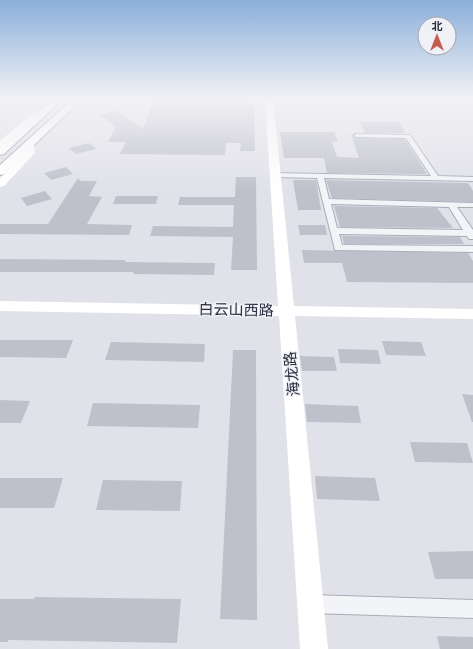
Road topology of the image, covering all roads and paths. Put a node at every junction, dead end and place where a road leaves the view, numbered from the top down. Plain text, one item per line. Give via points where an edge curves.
1 (19, 129) edge
2 (26, 129) edge
3 (45, 129) edge
4 (271, 129) edge
5 (357, 135) dead end
6 (29, 144) junction
7 (0, 146) edge
8 (0, 152) edge
9 (0, 171) edge
10 (275, 175) junction
11 (320, 177) junction
12 (436, 178) junction
13 (473, 179) edge
14 (0, 184) edge
15 (326, 201) junction
16 (452, 205) junction
17 (473, 205) edge
18 (334, 231) junction
19 (472, 235) edge
20 (473, 249) edge
21 (0, 299) edge
22 (0, 306) edge
23 (473, 306) edge
24 (286, 307) junction
25 (473, 314) edge
26 (310, 604) junction
27 (473, 609) edge
28 (314, 649) edge

1 - 7 main road
2 - 8 main road
3 - 6 main road
4 - 10 main road, 海龙路
5 - 12 street via 408,136
6 - 9 main road
6 - 14 main road via 30,153
10 - 11 street
10 - 24 main road, 海龙路
11 - 12 street
11 - 15 street
12 - 13 street
15 - 16 street
15 - 18 street
16 - 17 street
16 - 19 street
18 - 19 street
18 - 20 street via 338,248
21 - 24 main road, 白云山西路
22 - 24 main road, 白云山西路
23 - 24 main road, 白云山西路
24 - 25 main road, 白云山西路
24 - 26 main road, 海龙路
26 - 27 street
26 - 28 main road, 海龙路

